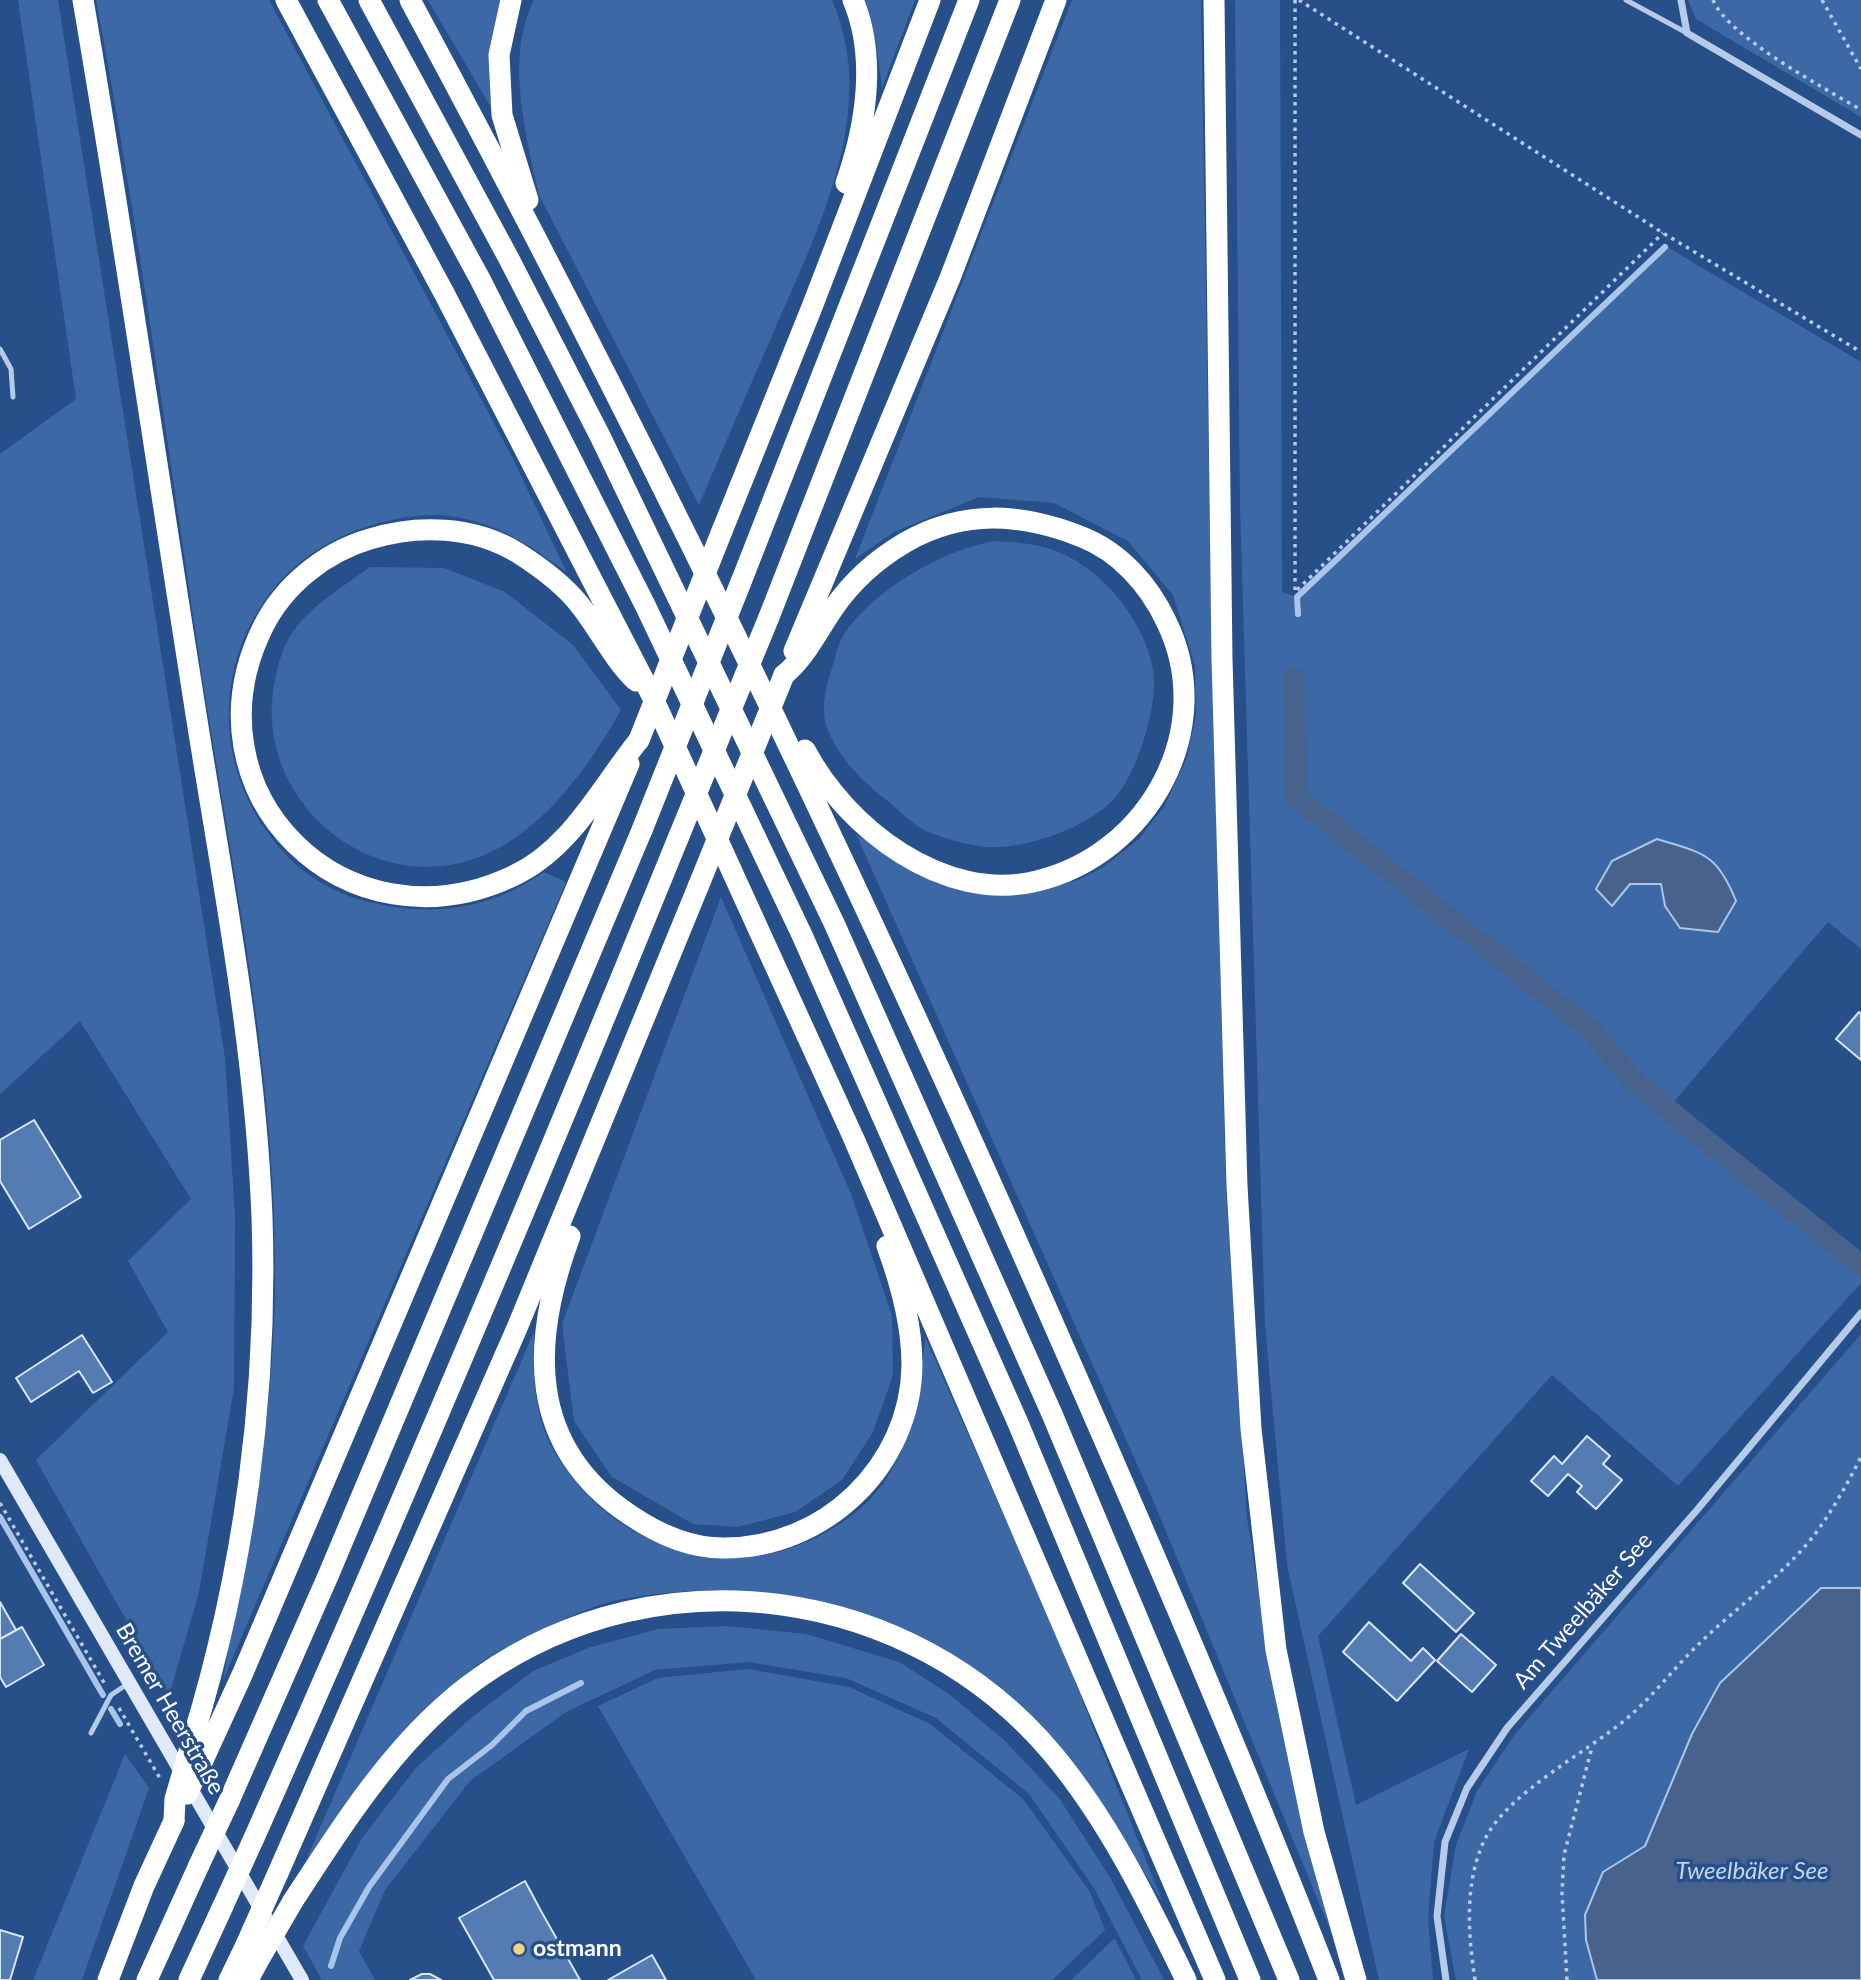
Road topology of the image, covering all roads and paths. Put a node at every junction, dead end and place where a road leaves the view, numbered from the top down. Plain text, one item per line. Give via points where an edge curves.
1 (83, 0) edge
2 (286, 0) edge
3 (328, 0) edge
4 (369, 0) edge
5 (410, 0) edge
6 (511, 0) edge
7 (853, 0) edge
8 (930, 0) edge
9 (969, 0) edge
10 (1010, 0) edge
11 (1056, 0) edge
12 (1213, 0) edge
13 (1297, 0) edge
14 (1626, 0) edge
15 (1681, 0) edge
16 (1713, 0) edge
17 (1822, 0) edge
18 (1687, 33) junction
19 (1861, 68) edge
20 (1861, 110) edge
21 (1861, 135) edge
22 (534, 233) junction
23 (1663, 233) junction
24 (812, 307) junction
25 (0, 349) edge
26 (1861, 352) edge
27 (13, 397) dead end
28 (784, 675) junction
29 (653, 698) junction
30 (781, 727) junction
31 (639, 740) junction
32 (601, 1127) junction
33 (854, 1139) junction
34 (1861, 1313) edge
35 (1861, 1457) edge
36 (0, 1460) edge
37 (0, 1503) edge
38 (128, 1684) junction
39 (111, 1695) junction
40 (91, 1733) dead end
41 (1593, 1745) junction
42 (167, 1790) dead end
43 (174, 1821) junction
44 (250, 1963) edge
45 (108, 1980) edge
46 (148, 1980) edge
47 (189, 1980) edge
48 (229, 1980) edge
49 (302, 1980) edge
50 (1186, 1980) edge
51 (1215, 1980) edge
52 (1250, 1980) edge
53 (1289, 1980) edge
54 (1328, 1980) edge
55 (1356, 1980) edge
56 (1446, 1980) edge
57 (1475, 1980) edge
58 (1567, 1980) edge

1 - 43 highway, bridge via 234,950 262,1217 254,1445 228,1599
2 - 29 highway via 501,401
3 - 52 highway via 480,279 645,605 802,935 1023,1436
4 - 53 highway via 600,436 834,923 1052,1413
5 - 22 highway
6 - 22 highway via 499,55 502,116 526,188
7 - 24 highway via 867,68 863,120 816,265
8 - 24 highway
9 - 46 highway, bridge via 642,830 360,1500
10 - 47 highway, bridge via 769,617 563,1122 363,1592
11 - 28 highway via 950,278
12 - 55 highway via 1222,659 1237,1186 1251,1429 1276,1650 1314,1832
13 - 23 path
13 - 23 path via 1295,593
14 - 18 lane
15 - 18 street
16 - 20 path via 1723,18 1784,64
17 - 19 path
18 - 21 street
22 - 30 highway via 659,475
23 - 26 path
24 - 31 highway, bridge
25 - 27 lane via 11,369
28 - 30 highway via 798,663 851,585 905,542 944,523 984,516 1017,518 1089,540 1125,563 1155,598 1174,638 1182,672 1182,728 1174,761 1155,799 1130,831 1077,867 1035,882 1005,883 940,873 874,835 837,796 799,739
28 - 32 highway, bridge
29 - 31 highway via 623,668 578,603 548,574 494,541 448,529 394,532 366,540 344,548 301,578 267,621 247,662 243,684 241,724 246,760 265,808 293,845 324,870 357,887 395,896 436,897 514,876 588,812
29 - 33 highway
30 - 54 highway via 984,1166 1137,1514 1219,1704
31 - 43 highway, bridge via 242,1675
32 - 33 highway via 598,1159 552,1284 544,1374 551,1411 563,1447 610,1502 664,1536 723,1549 799,1534 836,1514 865,1488 890,1448 906,1408 911,1331 896,1271 852,1163
32 - 44 highway, bridge via 278,1873
33 - 51 highway
34 - 56 street, Am Tweelbäker See via 1507,1728 1467,1788 1446,1842 1437,1916
35 - 41 path via 1814,1536 1702,1640 1628,1718
36 - 38 main road, Bremer Heerstraße
37 - 39 path
38 - 39 lane
38 - 49 main road, Bremer Heerstraße
39 - 40 lane
39 - 42 path
41 - 57 path via 1524,1793 1486,1836 1472,1870
41 - 58 path via 1564,1855
43 - 45 highway
44 - 48 highway
44 - 50 highway, bridge via 390,1763 432,1717 480,1677 563,1632 628,1609 692,1601 770,1603 865,1623 942,1659 997,1698 1053,1754 1102,1823 1141,1888

